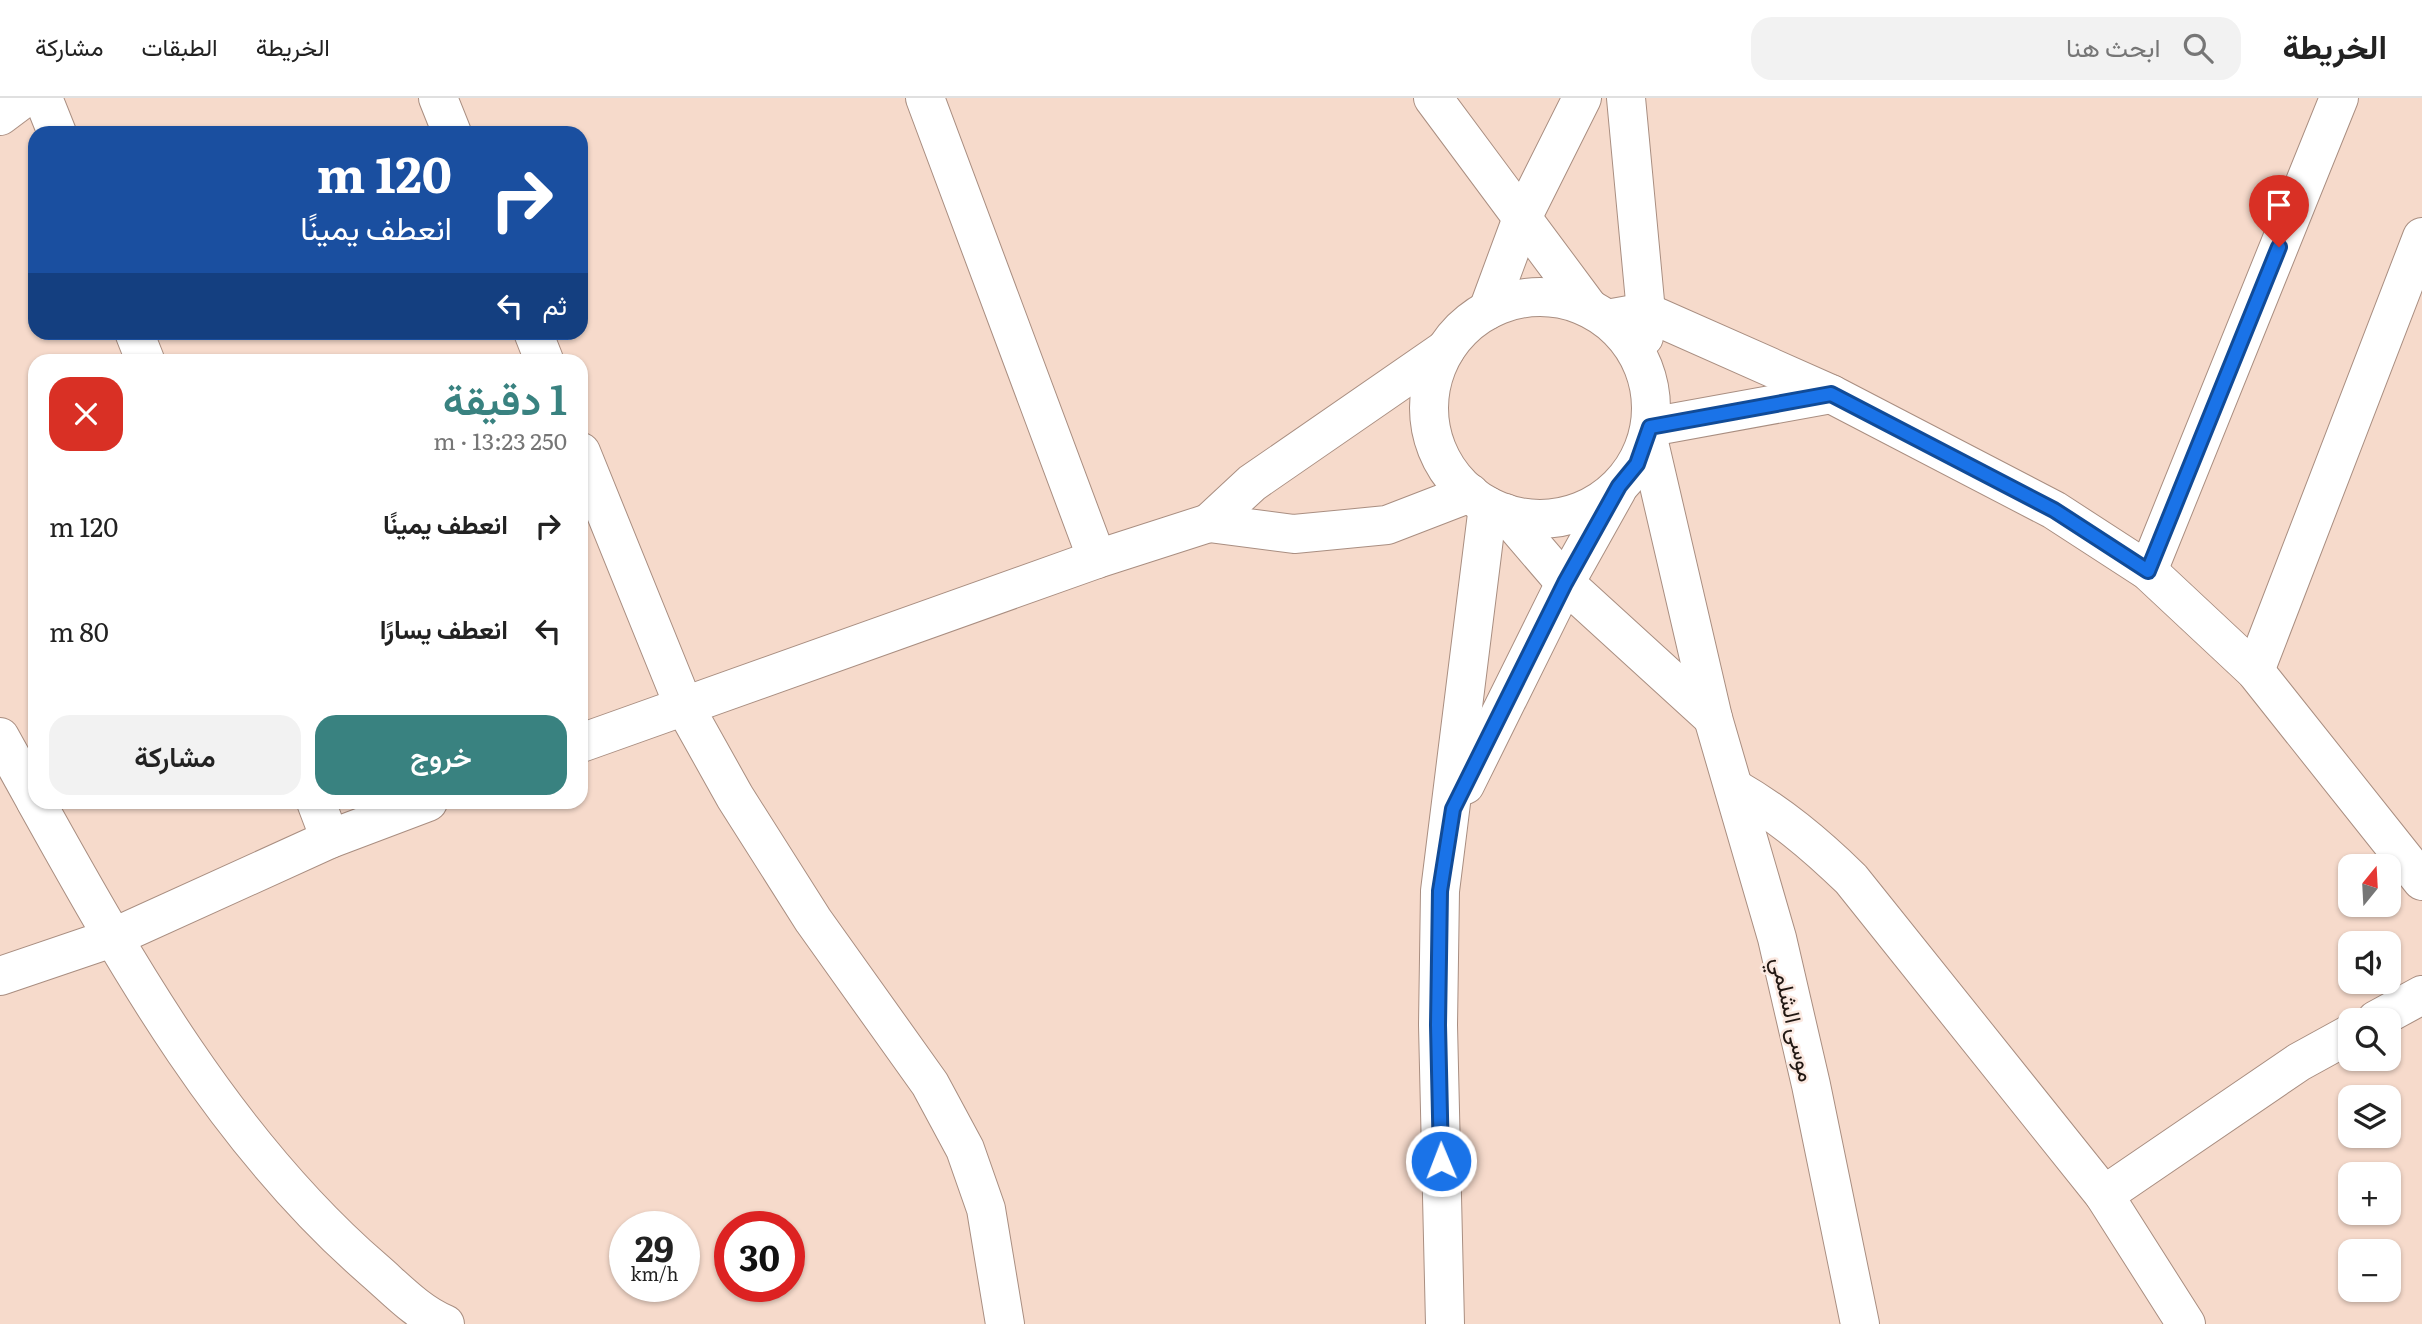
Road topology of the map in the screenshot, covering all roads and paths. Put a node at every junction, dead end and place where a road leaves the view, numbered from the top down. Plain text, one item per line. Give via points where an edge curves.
1 (24, 98) edge
2 (43, 98) edge
3 (438, 98) edge
4 (925, 98) edge
5 (1433, 98) edge
6 (1582, 98) edge
7 (1626, 98) edge
8 (2339, 98) edge
9 (0, 116) edge
10 (54, 126) edge
11 (449, 126) edge
12 (1522, 218) junction
13 (2422, 237) edge
14 (1488, 310) junction
15 (1646, 312) junction
16 (1598, 313) junction
17 (1446, 349) junction
18 (1641, 360) junction
19 (1831, 394) junction
20 (1649, 432) junction
21 (588, 470) edge
22 (1619, 486) junction
23 (1488, 504) junction
24 (1209, 523) junction
25 (1097, 559) junction
26 (2148, 571) junction
27 (1565, 583) junction
28 (2255, 671) junction
29 (683, 704) junction
30 (1713, 718) junction
31 (0, 737) edge
32 (588, 740) edge
33 (28, 788) edge
34 (1734, 788) junction
35 (39, 809) edge
36 (319, 809) edge
37 (409, 809) edge
38 (1453, 809) junction
39 (330, 839) junction
40 (2422, 881) edge
41 (112, 938) junction
42 (0, 976) edge
43 (2422, 995) edge
44 (2398, 1008) edge
45 (2338, 1041) edge
46 (2105, 1195) junction
47 (432, 1322) edge
48 (1005, 1324) edge
49 (1445, 1324) edge
50 (1860, 1324) edge
51 (2186, 1324) edge

1 - 9 street
2 - 10 street
3 - 11 street
4 - 25 street
5 - 12 street
6 - 12 street
7 - 15 street
8 - 26 street
12 - 14 street
12 - 16 street
13 - 28 street
14 - 16 street via 1538,296 1572,301
14 - 17 street via 1460,331
15 - 16 street
15 - 18 street
15 - 19 street
16 - 18 street via 1630,342
17 - 23 street via 1431,386 1430,425 1444,463
17 - 24 street via 1252,483
18 - 20 street via 1650,387
19 - 20 street
19 - 26 street via 2054,510
20 - 22 street via 1637,464
20 - 30 street, موسى الشلمي
21 - 29 street
22 - 23 street via 1598,503 1546,519
22 - 27 street
23 - 24 street via 1388,525 1294,534
23 - 27 street
23 - 38 street
24 - 25 street
25 - 29 street
26 - 28 street
27 - 30 street
27 - 38 street
28 - 40 street
29 - 32 street
29 - 48 street via 735,797 813,920 930,1084 965,1149 986,1209
30 - 34 street, موسى الشلمي
31 - 33 street
34 - 46 street via 1778,813 1851,879
34 - 50 street, موسى الشلمي via 1786,978
35 - 41 street
36 - 39 street
37 - 39 street
38 - 49 street via 1440,891 1438,1025
39 - 41 street
41 - 42 street
41 - 47 street via 245,1137 348,1247
43 - 44 street
45 - 46 street via 2299,1062
46 - 51 street

